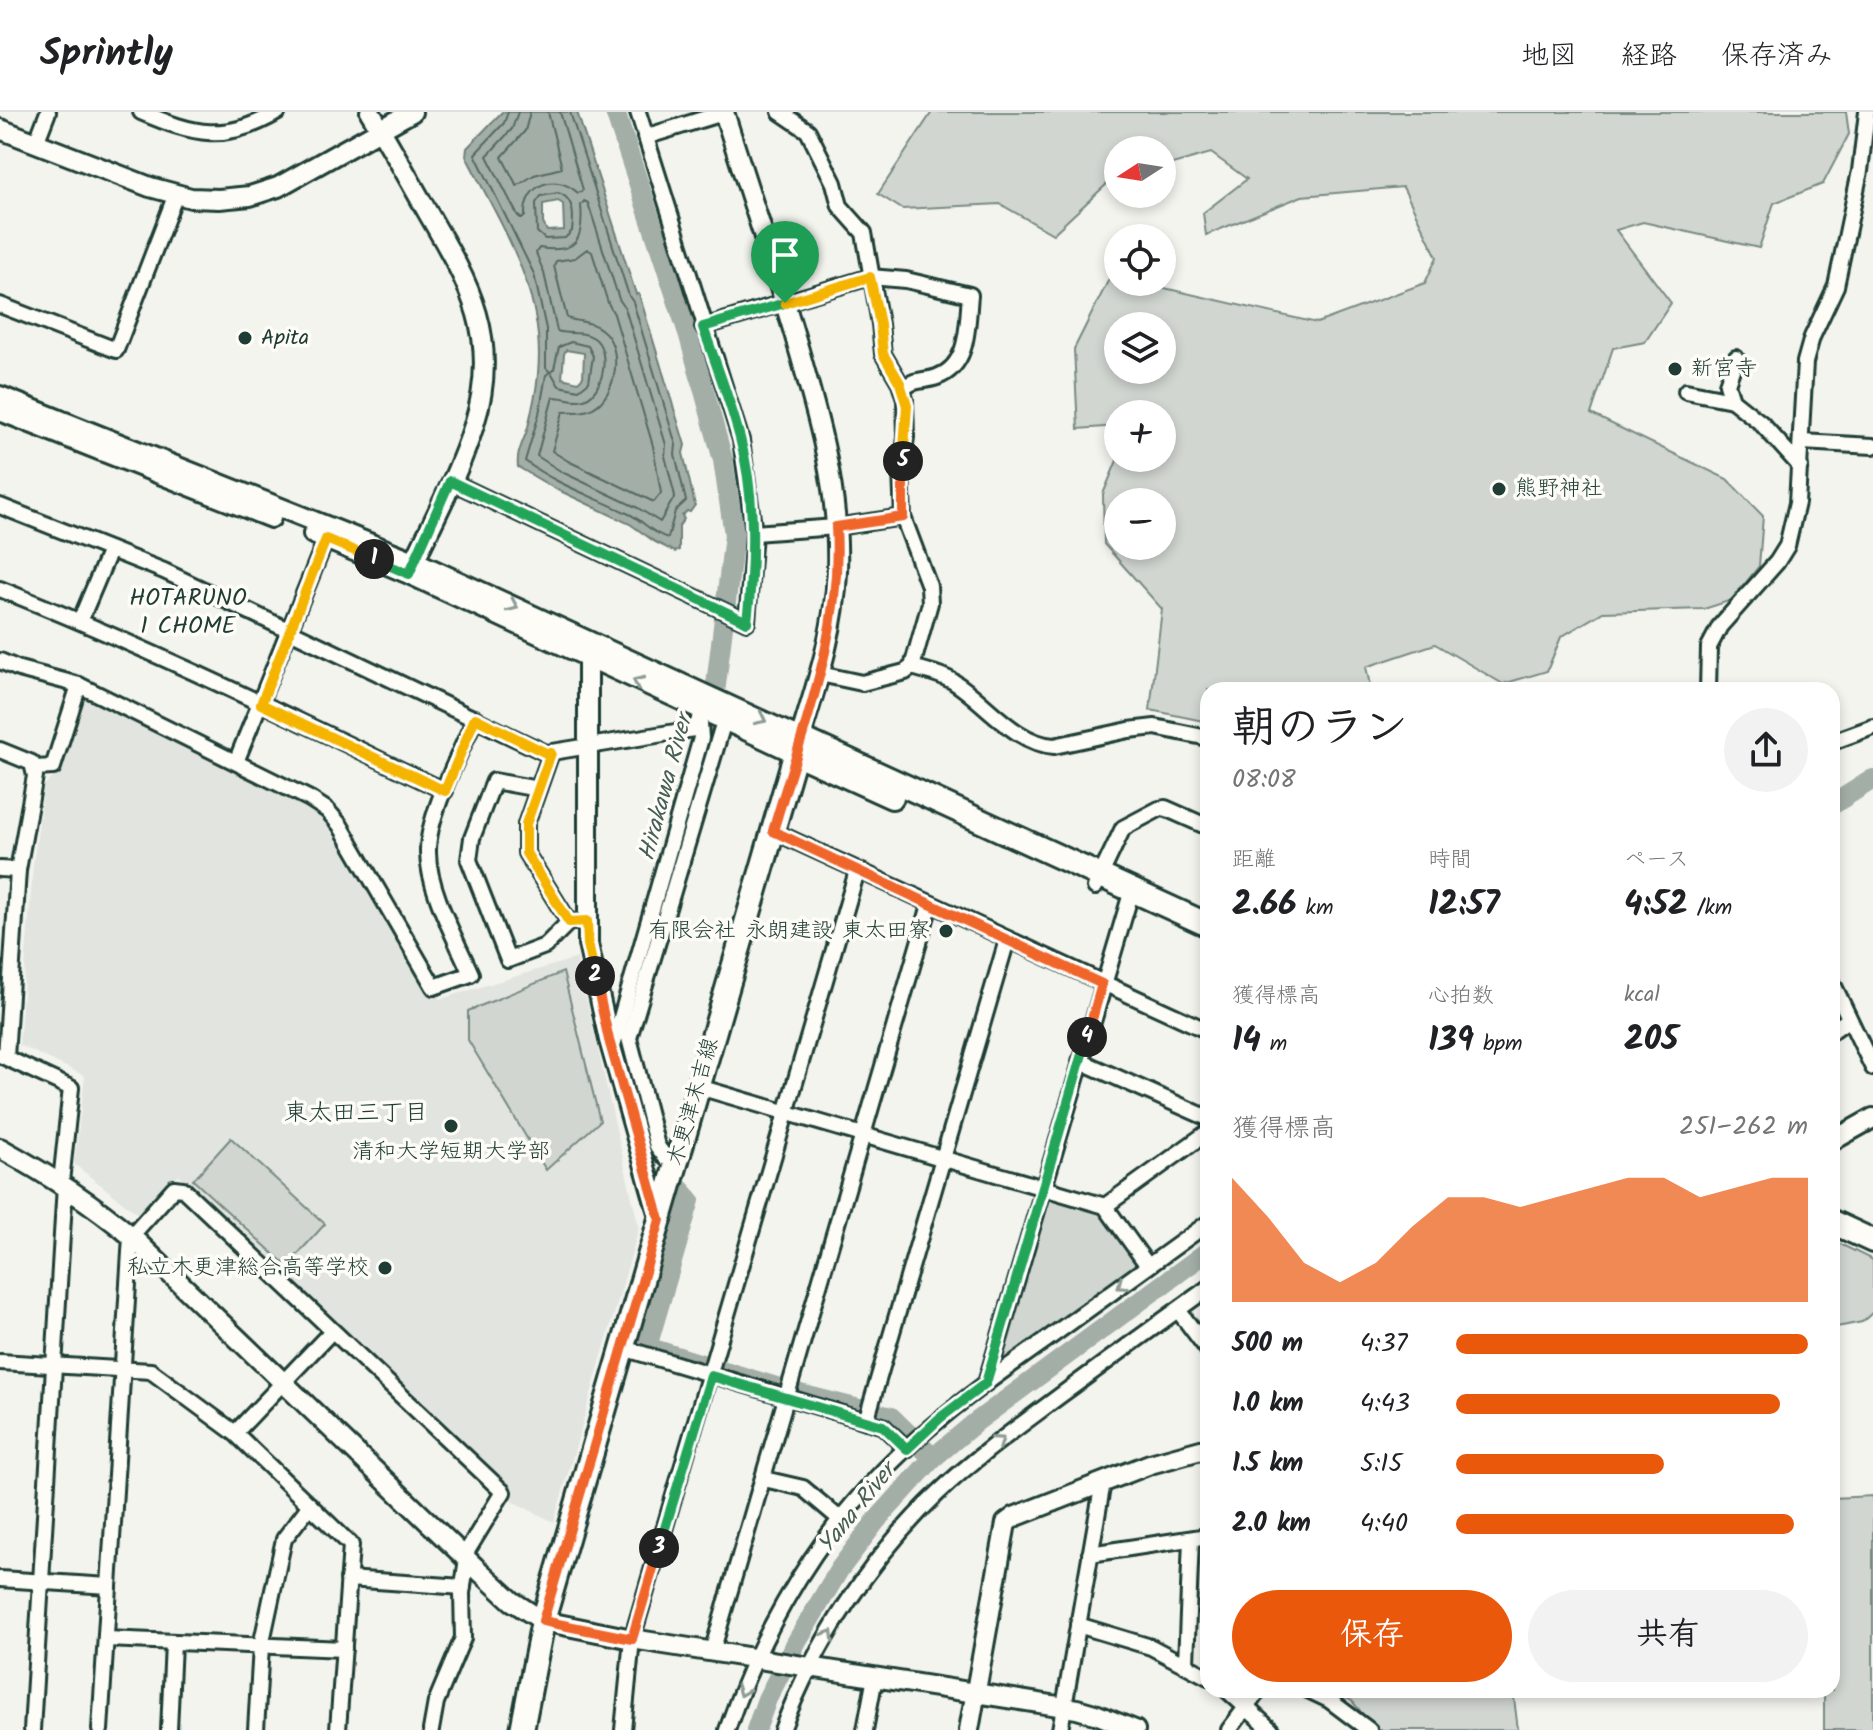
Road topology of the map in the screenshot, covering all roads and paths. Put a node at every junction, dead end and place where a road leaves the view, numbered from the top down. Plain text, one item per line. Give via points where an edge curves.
1 (48, 112) edge
2 (278, 112) edge
3 (370, 112) edge
4 (412, 112) edge
5 (638, 112) edge
6 (725, 112) edge
7 (780, 112) edge
8 (1867, 112) edge
9 (151, 114) edge
10 (0, 129) edge
11 (381, 131) junction
12 (645, 137) junction
13 (36, 143) junction
14 (176, 194) junction
15 (870, 277) junction
16 (785, 303) junction
17 (0, 305) edge
18 (703, 327) junction
19 (1736, 358) dead end
20 (902, 390) junction
21 (1686, 391) dead end
22 (0, 396) edge
23 (1732, 400) junction
24 (0, 411) edge
25 (1802, 442) junction
26 (1873, 446) edge
27 (1800, 466) junction
28 (450, 481) junction
29 (0, 506) edge
30 (903, 517) junction
31 (836, 527) junction
32 (754, 533) junction
33 (326, 539) junction
34 (110, 550) junction
35 (412, 568) junction
36 (0, 589) edge
37 (80, 621) junction
38 (290, 630) junction
39 (588, 658) junction
40 (0, 661) edge
41 (912, 667) junction
42 (820, 674) junction
43 (1708, 682) edge
44 (79, 685) junction
45 (261, 704) junction
46 (712, 712) junction
47 (475, 718) junction
48 (1873, 727) edge
49 (1200, 736) edge
50 (1840, 739) edge
51 (798, 746) junction
52 (588, 747) junction
53 (0, 750) edge
54 (551, 753) junction
55 (236, 762) junction
56 (35, 768) junction
57 (538, 789) junction
58 (445, 791) junction
59 (1200, 823) edge
60 (773, 831) junction
61 (0, 869) edge
62 (18, 870) junction
63 (857, 871) junction
64 (1098, 881) junction
65 (1130, 896) junction
66 (930, 905) junction
67 (578, 922) junction
68 (1200, 922) edge
69 (1200, 934) edge
70 (1007, 940) junction
71 (1102, 984) junction
72 (1840, 999) edge
73 (1849, 1019) junction
74 (1840, 1025) edge
75 (1200, 1027) edge
76 (612, 1049) junction
77 (3, 1056) edge
78 (1080, 1061) junction
79 (1873, 1068) edge
80 (699, 1087) junction
81 (787, 1113) junction
82 (1200, 1114) edge
83 (1873, 1118) edge
84 (864, 1136) junction
85 (1840, 1137) edge
86 (1200, 1138) edge
87 (0, 1148) edge
88 (942, 1159) junction
89 (677, 1161) junction
90 (63, 1183) junction
91 (1043, 1188) junction
92 (1105, 1206) junction
93 (1840, 1211) edge
94 (660, 1220) junction
95 (1840, 1226) edge
96 (1873, 1226) edge
97 (1200, 1229) edge
98 (131, 1236) junction
99 (1873, 1241) edge
100 (1148, 1266) junction
101 (1200, 1294) edge
102 (1178, 1310) junction
103 (332, 1331) junction
104 (1200, 1339) edge
105 (623, 1348) junction
106 (0, 1362) edge
107 (54, 1365) junction
108 (713, 1369) junction
109 (122, 1370) junction
110 (284, 1383) junction
111 (986, 1383) junction
112 (790, 1393) junction
113 (868, 1415) junction
114 (235, 1433) junction
115 (912, 1444) junction
116 (1200, 1450) edge
117 (764, 1479) junction
118 (1103, 1482) junction
119 (310, 1505) junction
120 (841, 1520) junction
121 (1200, 1537) edge
122 (1191, 1539) junction
123 (1090, 1554) junction
124 (466, 1558) junction
125 (0, 1579) edge
126 (348, 1579) junction
127 (41, 1581) junction
128 (109, 1586) junction
129 (463, 1587) junction
130 (543, 1621) junction
131 (1078, 1625) junction
132 (106, 1639) junction
133 (632, 1639) junction
134 (173, 1643) junction
135 (261, 1646) junction
136 (344, 1649) junction
137 (712, 1652) junction
138 (755, 1659) junction
139 (1186, 1663) junction
140 (810, 1668) junction
141 (1200, 1672) edge
142 (875, 1677) junction
143 (975, 1692) junction
144 (1236, 1698) edge
145 (1254, 1698) edge
146 (1325, 1698) edge
147 (1064, 1707) junction
148 (1248, 1708) junction
149 (32, 1730) edge
150 (100, 1730) edge
151 (169, 1730) edge
152 (256, 1730) edge
153 (338, 1730) edge
154 (431, 1730) edge
155 (522, 1730) edge
156 (623, 1730) edge
157 (727, 1730) edge
158 (782, 1730) edge
159 (865, 1730) edge
160 (969, 1730) edge
161 (1060, 1730) edge
162 (1135, 1730) edge
163 (1229, 1730) edge
164 (1271, 1730) edge
165 (1369, 1730) edge

1 - 13 street
2 - 9 street via 243,129 209,134 179,128
3 - 11 street
4 - 11 street
5 - 12 street
6 - 12 street
6 - 16 street
7 - 15 street via 808,131 840,206 864,233
8 - 25 street via 1836,286 1805,362
10 - 13 street
11 - 14 street via 302,176 250,196
11 - 28 street via 463,272 481,323 483,387 474,427
12 - 18 street
13 - 14 street
14 - 17 street via 116,350
15 - 16 street
15 - 20 street via 883,354
15 - 20 street via 970,295 960,359 935,378 918,379
16 - 18 street
16 - 31 street via 822,427
18 - 32 street via 741,440
19 - 23 street via 1727,384
20 - 30 street via 907,406
21 - 23 street
22 - 35 street
23 - 27 street
24 - 33 street
25 - 26 street
25 - 27 street
27 - 43 street via 1787,546 1720,626 1709,647
28 - 32 street via 747,622
28 - 35 street
29 - 34 street
30 - 31 street
30 - 41 street via 929,586 930,603
31 - 32 street
31 - 42 street via 833,617
33 - 35 street
33 - 38 street
34 - 37 street
34 - 38 street
35 - 39 street
35 -> 46 street
36 - 37 street
37 - 45 street
38 - 45 street
38 - 47 street
46 -> 39 street
39 - 52 street
40 - 44 street
41 - 42 street via 862,683
41 - 49 street via 952,680 1028,740 1044,745 1155,727
42 - 51 street
44 - 55 street
44 - 56 street via 53,767
45 - 55 street
45 - 58 street
46 - 51 street
46 - 52 street via 694,729
46 - 76 street
46 - 89 street via 629,1038 657,1146 666,1158
47 - 54 street
47 - 58 street
48 - 50 street
51 - 60 main road, 木更津末吉線
51 - 64 main road
52 - 54 street
52 - 67 street
53 - 56 street
54 - 57 street
55 - 58 street via 327,810 434,987 471,974 433,881 428,853
56 - 62 street
57 - 67 street via 526,824 526,853
57 - 67 street via 494,781 469,860 508,960 545,946
59 - 64 street via 1165,808 1123,828
60 - 63 street
60 - 80 main road, 木更津末吉線
61 - 62 street
62 - 77 street
63 - 66 street
63 - 81 street
64 - 65 main road
65 - 68 main road
65 - 69 main road
65 - 71 street
66 - 70 street
66 - 84 street
67 - 76 street
70 - 71 street
70 - 88 street
71 - 75 street
71 - 78 street
72 - 73 street
73 - 74 street
73 - 79 street
76 - 94 street
77 - 90 street via 71,1088
78 - 82 street
78 - 91 street
80 - 81 street
80 - 89 main road, 木更津末吉線
81 - 84 street
81 - 108 street
83 - 85 street
84 - 88 street
84 - 112 street
86 - 92 street
87 - 90 street
88 - 91 street
88 - 113 street
89 - 94 main road, 木更津末吉線
90 - 98 street
90 - 107 street
91 - 92 street
91 - 111 street
92 - 100 street
93 - 96 main road
94 - 105 main road, 木更津末吉線
95 - 99 main road
97 - 100 street
98 - 103 street via 174,1188 183,1189
98 - 109 street
98 - 110 street
100 -> 111 street
101 - 102 street
102 - 104 street
140 -> 102 street via 869,1574 936,1495 981,1454
103 - 110 street
103 - 124 street via 503,1492
105 - 108 street
105 - 130 main road, 木更津末吉線
106 - 107 street
107 - 109 street
107 - 127 street
108 - 112 street
108 - 133 street
109 - 114 street via 151,1371
109 - 128 street
110 - 114 street
110 - 124 street
111 - 115 street
112 - 113 street
112 - 117 street
113 - 115 street
114 - 119 street
115 - 120 street
116 - 118 street
117 - 120 street via 803,1488
117 - 137 street
118 - 123 street
118 - 143 street via 1006,1523
119 - 126 street via 351,1545
119 - 135 street via 284,1539
120 - 138 street
121 - 122 street
122 - 123 street
122 - 139 street
123 - 131 street
124 - 129 street
124 - 130 street via 512,1601
125 - 127 street
126 - 129 street
126 - 136 street
127 - 128 street
127 - 149 street
128 - 132 street
129 - 154 street via 463,1638 436,1702
130 - 133 street
130 - 155 main road, 木更津末吉線
131 - 139 street
131 - 147 street
132 - 134 street
132 - 150 street
133 - 137 street
133 - 156 street
134 - 135 street
134 - 151 street
135 - 136 street
135 - 152 street
136 - 153 street
137 - 138 street
138 - 140 street
138 -> 157 street
139 - 141 street
140 - 142 street
140 - 158 street
142 - 143 street
142 - 159 street
143 - 147 street
143 - 160 street
144 - 148 street
145 - 148 street
146 - 165 street
147 - 161 street
147 - 162 street
148 - 163 street
148 - 164 street

